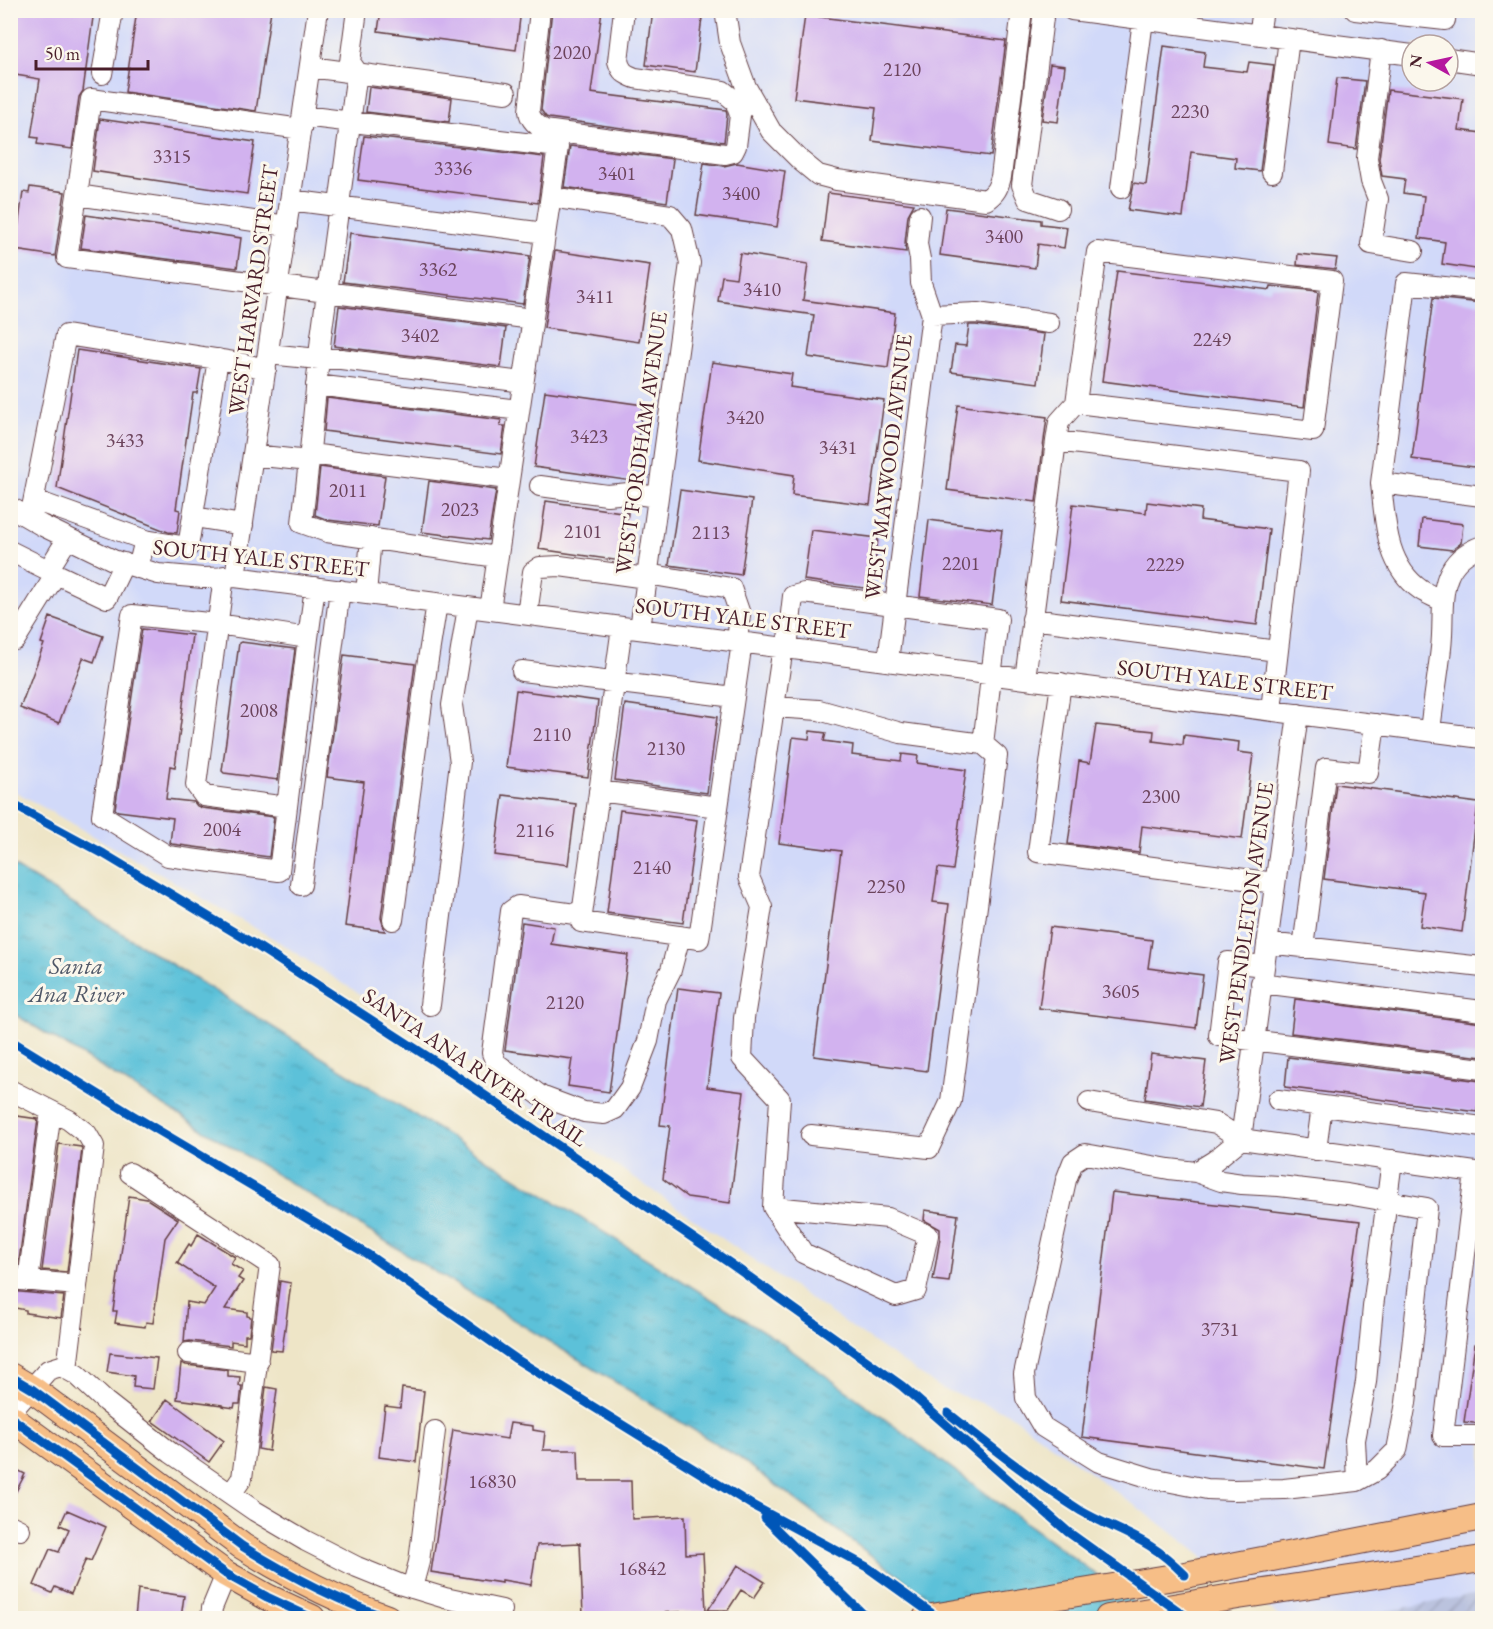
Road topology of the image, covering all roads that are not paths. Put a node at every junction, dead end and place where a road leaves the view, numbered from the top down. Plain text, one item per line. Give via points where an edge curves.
1 (112, 10) edge
2 (318, 10) edge
3 (357, 10) edge
4 (540, 10) edge
5 (624, 10) edge
6 (725, 10) edge
7 (1022, 10) edge
8 (1044, 10) edge
9 (1072, 10) edge
10 (1263, 10) edge
11 (1355, 10) edge
12 (1446, 10) edge
13 (1183, 18) edge
14 (1143, 20) junction
15 (1259, 35) junction
16 (1289, 39) junction
17 (1381, 50) junction
18 (1400, 52) edge
19 (1460, 61) edge
20 (1482, 64) edge
21 (310, 67) junction
22 (357, 72) junction
23 (102, 74) dead end
24 (506, 93) dead end
25 (302, 122) junction
26 (351, 122) junction
27 (1272, 172) dead end
28 (1122, 188) dead end
29 (77, 195) junction
30 (564, 199) dead end
31 (290, 200) junction
32 (339, 207) junction
33 (1058, 209) dead end
34 (920, 216) dead end
35 (287, 226) junction
36 (545, 233) junction
37 (1413, 251) dead end
38 (278, 287) junction
39 (327, 291) junction
40 (1482, 291) edge
41 (932, 315) junction
42 (532, 319) junction
43 (1049, 323) dead end
44 (218, 359) junction
45 (319, 359) junction
46 (267, 361) junction
47 (523, 382) junction
48 (316, 385) junction
49 (1076, 403) junction
50 (519, 410) junction
51 (1056, 441) junction
52 (253, 455) junction
53 (310, 457) junction
54 (508, 479) junction
55 (1381, 483) junction
56 (540, 486) dead end
57 (1482, 496) edge
58 (657, 497) junction
59 (10, 507) edge
60 (32, 509) junction
61 (194, 517) junction
62 (243, 525) junction
63 (68, 538) junction
64 (371, 538) junction
65 (145, 540) junction
66 (1482, 546) edge
67 (10, 551) edge
68 (497, 557) junction
69 (131, 565) junction
70 (52, 572) junction
71 (230, 576) junction
72 (646, 576) junction
73 (315, 587) junction
74 (340, 591) junction
75 (366, 594) junction
76 (1442, 601) junction
77 (437, 603) junction
78 (894, 606) junction
79 (468, 607) junction
80 (490, 610) junction
81 (527, 614) junction
82 (1032, 619) junction
83 (218, 624) junction
84 (631, 628) junction
85 (308, 638) junction
86 (739, 642) junction
87 (12, 643) edge
88 (785, 648) junction
89 (1277, 651) junction
90 (888, 661) junction
91 (522, 670) dead end
92 (992, 674) junction
93 (1025, 679) junction
94 (613, 682) junction
95 (1061, 683) junction
96 (734, 697) junction
97 (774, 707) junction
98 (1270, 710) junction
99 (1298, 714) junction
100 (1375, 724) junction
101 (1430, 731) junction
102 (1482, 738) edge
103 (983, 744) junction
104 (599, 791) junction
105 (287, 807) junction
106 (718, 807) junction
107 (1275, 883) junction
108 (301, 885) dead end
109 (582, 915) junction
110 (393, 920) dead end
111 (680, 936) junction
112 (1267, 943) junction
113 (1303, 948) junction
114 (1482, 967) edge
115 (1263, 974) junction
116 (430, 1005) dead end
117 (1482, 1011) edge
118 (1254, 1041) junction
119 (1482, 1069) edge
120 (10, 1092) edge
121 (1278, 1100) dead end
122 (1089, 1102) dead end
123 (1322, 1106) junction
124 (51, 1111) junction
125 (1482, 1128) edge
126 (812, 1135) dead end
127 (1241, 1139) junction
128 (1316, 1150) junction
129 (1392, 1160) junction
130 (1196, 1172) junction
131 (1479, 1172) edge
132 (130, 1173) dead end
133 (1387, 1201) junction
134 (773, 1207) junction
135 (1476, 1222) edge
136 (19, 1280) edge
137 (77, 1285) junction
138 (188, 1353) dead end
139 (258, 1362) junction
140 (67, 1370) junction
141 (21, 1382) edge
142 (10, 1415) edge
143 (435, 1431) dead end
144 (1482, 1436) edge
145 (1357, 1481) junction
146 (231, 1494) junction
147 (1482, 1518) edge
148 (1482, 1559) edge
149 (226, 1574) junction
150 (411, 1588) junction
151 (502, 1610) dead end
152 (211, 1618) edge
153 (312, 1618) edge
154 (387, 1618) edge
155 (926, 1618) edge
156 (1108, 1618) edge

1 - 23 street
2 - 21 street, WEST HARVARD STREET
3 - 22 street via 350,62
4 - 5 street via 529,111 536,125 544,130 733,152 740,115 735,101 723,91 635,78 620,69
6 - 7 street via 730,43 751,96 771,131 818,175 986,200 998,189 1001,177
8 - 33 street via 1022,185 1028,199
9 - 14 street
10 - 15 street
11 - 12 street via 1445,20
13 - 14 street
13 - 15 street
14 - 28 street
15 - 16 street
16 - 17 street
16 - 27 street
17 - 18 street
17 - 37 street via 1367,158 1378,199 1371,244
19 - 20 street
21 - 22 street
21 - 25 street, WEST HARVARD STREET
22 - 24 street
22 - 26 street
25 - 26 street
25 - 29 street via 91,99
25 - 31 street, WEST HARVARD STREET
26 - 32 street
26 - 36 street via 558,147
29 - 35 street
29 - 38 street via 67,258
30 - 58 street, WEST FORDHAM AVENUE via 670,215 682,229 690,263
31 - 32 street
31 - 35 street, WEST HARVARD STREET
32 - 36 street
32 - 39 street
34 - 41 street via 917,244 921,283
35 - 38 street, WEST HARVARD STREET
36 - 42 street
38 - 39 street
38 - 46 street, WEST HARVARD STREET
39 - 42 street
39 - 45 street
40 - 55 street via 1406,283
41 - 43 street via 977,313
41 - 78 street, WEST MAYWOOD AVENUE
42 - 47 street
44 - 46 street
44 - 60 street via 66,335
44 - 61 street
45 - 46 street
45 - 47 street via 341,358
45 - 48 street
46 - 52 street, WEST HARVARD STREET
47 - 50 street
48 - 50 street
48 - 53 street
49 - 49 street via 1097,252 1332,281 1313,431
49 - 51 street via 1059,422
50 - 54 street
51 - 82 street
51 - 89 street via 1299,471
52 - 53 street
52 - 62 street, WEST HARVARD STREET
53 - 54 street
53 - 64 street via 302,523 327,532
54 - 68 street
55 - 57 street
55 - 76 street via 1388,541 1403,572 1420,589
56 - 58 street
58 - 72 street, WEST FORDHAM AVENUE
59 - 60 street, SOUTH YALE STREET
60 - 63 street, SOUTH YALE STREET
60 - 65 street
61 - 62 street
61 - 65 street via 189,547
62 - 71 street, WEST HARVARD STREET
63 - 69 street, SOUTH YALE STREET
63 - 70 street
64 - 68 street
64 - 75 street
65 - 69 street
66 - 76 street via 1456,563 1447,578
67 - 70 street
68 - 80 street
69 - 70 street via 107,598
69 - 71 street, SOUTH YALE STREET via 158,574
70 - 87 street
71 - 73 street, SOUTH YALE STREET
71 - 83 street, WEST HARVARD STREET
72 - 81 street via 540,567 533,572
72 - 84 street, WEST FORDHAM AVENUE
72 - 86 street via 731,588 740,614
73 - 74 street, SOUTH YALE STREET
73 - 85 street
74 - 75 street, SOUTH YALE STREET
74 - 108 street
75 - 77 street, SOUTH YALE STREET
76 - 101 street via 1442,645
77 - 79 street, SOUTH YALE STREET
77 - 110 street
78 - 88 street via 804,592 793,596
78 - 90 street, WEST MAYWOOD AVENUE
78 - 92 street via 998,619
79 - 80 street, SOUTH YALE STREET
79 - 116 street via 452,705 460,762
80 - 81 street, SOUTH YALE STREET
81 - 84 street, SOUTH YALE STREET
82 - 89 street
82 - 93 street
83 - 85 street
83 - 105 street, WEST HARVARD STREET via 196,785 204,796
83 - 105 street via 132,615 102,815 168,856 279,871
84 - 86 street, SOUTH YALE STREET
84 - 94 street, WEST FORDHAM AVENUE
85 - 105 street
86 - 88 street, SOUTH YALE STREET
86 - 96 street
88 - 90 street, SOUTH YALE STREET
88 - 97 street
89 - 98 street
90 - 92 street, SOUTH YALE STREET
91 - 94 street
92 - 93 street, SOUTH YALE STREET
92 - 103 street
93 - 95 street, SOUTH YALE STREET
94 - 96 street
94 - 104 street, WEST FORDHAM AVENUE
95 - 98 street, SOUTH YALE STREET
95 - 107 street via 1038,852
96 - 106 street
97 - 103 street via 819,710 901,733
97 - 134 street via 749,878 762,908 741,1058 780,1099
98 - 99 street, SOUTH YALE STREET
99 - 100 street, SOUTH YALE STREET
99 - 107 street, WEST PENDLETON AVENUE
100 - 101 street, SOUTH YALE STREET
100 - 113 street via 1368,773 1326,768
101 - 102 street, SOUTH YALE STREET
103 - 126 street via 997,756 951,1101 929,1148
104 - 106 street
104 - 109 street, WEST FORDHAM AVENUE
106 - 111 street via 699,939
107 - 112 street, WEST PENDLETON AVENUE
109 - 111 street via 581,922
109 - 111 street via 518,906 512,911 492,1053 496,1063 541,1096 584,1112 604,1114 615,1110 630,1088
112 - 113 street
112 - 115 street, WEST PENDLETON AVENUE
113 - 114 street
115 - 117 street
115 - 118 street, WEST PENDLETON AVENUE
115 - 118 street via 1228,962 1219,1036
118 - 119 street
118 - 127 street, WEST PENDLETON AVENUE
120 - 124 street
121 - 123 street
122 - 127 street via 1216,1122
123 - 125 street
123 - 128 street
124 - 136 street
124 - 137 street via 87,1134 94,1146
127 - 128 street
127 - 130 street
128 - 129 street
129 - 131 street
129 - 133 street
130 - 133 street via 1242,1184
130 - 145 street via 1085,1154 1073,1162 1024,1374 1026,1398 1043,1427 1069,1444 1099,1462 1151,1478 1233,1490
131 - 135 street
132 - 139 street via 270,1265
133 - 145 street via 1366,1382 1355,1440
133 - 145 street via 1428,1208 1397,1450 1377,1470
134 - 134 street via 803,1253 896,1296 916,1290 928,1235 888,1218
135 - 144 street via 1443,1436
136 - 137 street
137 - 140 street
138 - 139 street
139 - 146 street via 242,1478
140 - 141 street via 62,1366
140 - 146 street via 171,1453
141 - 142 street
141 - 154 main road via 276,1568 348,1604
142 - 149 main road
143 - 150 street via 419,1562
146 - 150 street via 357,1568
147 - 155 main road via 1180,1576
148 - 156 main road
149 - 152 street
149 - 153 main road
150 - 151 street

